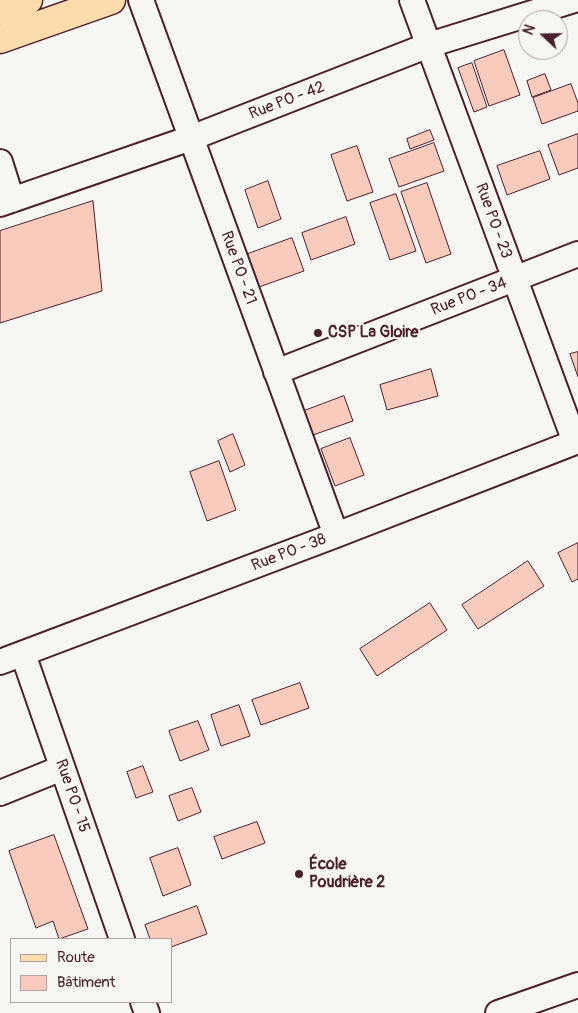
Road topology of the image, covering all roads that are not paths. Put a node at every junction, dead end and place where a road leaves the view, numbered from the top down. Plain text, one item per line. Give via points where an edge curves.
1 (28, 0) edge
2 (111, 0) edge
3 (141, 0) edge
4 (412, 0) edge
5 (574, 0) edge
6 (0, 10) edge
7 (0, 39) edge
8 (429, 45) junction
9 (191, 138) junction
10 (0, 162) edge
11 (6, 202) edge
12 (578, 254) edge
13 (514, 279) junction
14 (276, 372) junction
15 (576, 441) edge
16 (336, 535) junction
17 (23, 654) junction
18 (0, 662) edge
19 (62, 768) junction
20 (0, 793) edge
21 (122, 938) edge
22 (578, 984) edge
23 (498, 1013) edge

1 - 6 main road
2 - 7 main road
3 - 9 street, Rue PO - 21
4 - 8 street, Rue PO - 23
5 - 8 street, Rue PO - 42
8 - 9 street, Rue PO - 42
8 - 13 street, Rue PO - 23
9 - 11 street, Rue PO - 42
9 - 14 street, Rue PO - 21
10 - 11 street
12 - 13 street, Rue PO - 34
13 - 14 street, Rue PO - 34
13 - 15 street, Rue PO - 23
14 - 16 street, Rue PO - 21
15 - 16 street, Rue PO - 38
16 - 17 street, Rue PO - 38
17 - 18 street, Rue PO - 38
17 - 19 street, Rue PO - 15
19 - 20 street
19 - 21 street, Rue PO - 15
22 - 23 street

